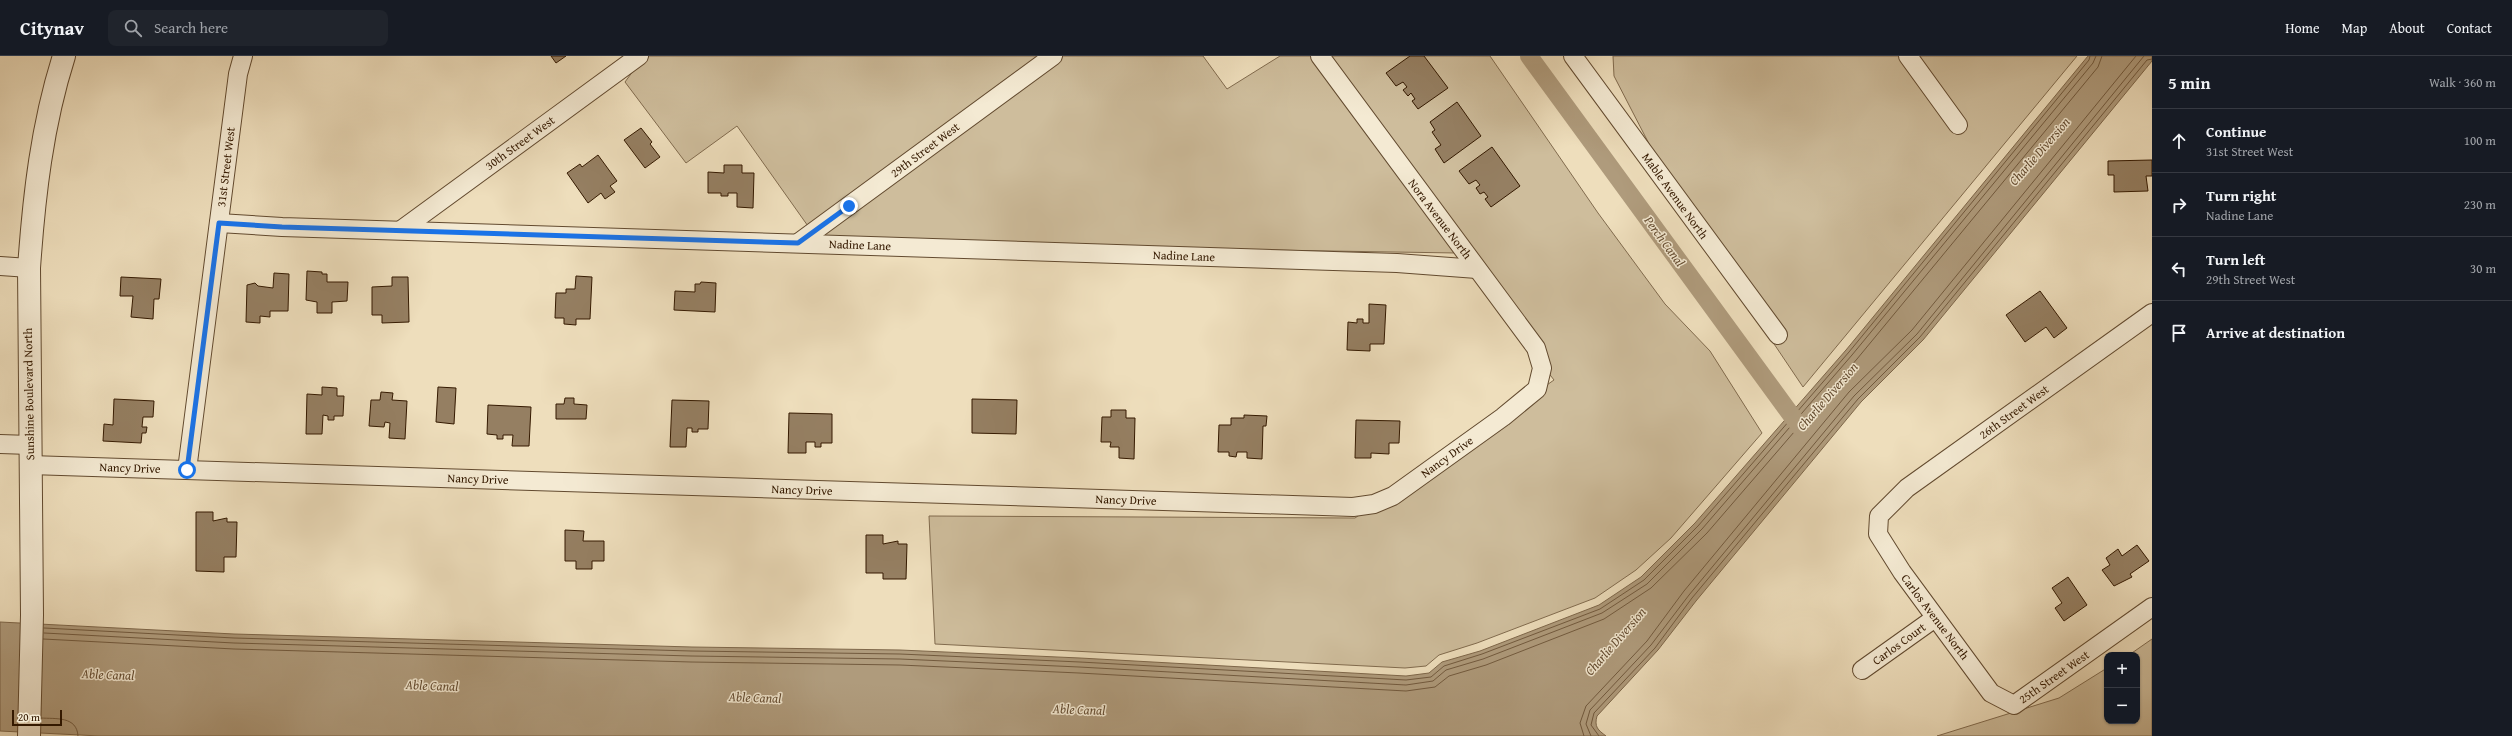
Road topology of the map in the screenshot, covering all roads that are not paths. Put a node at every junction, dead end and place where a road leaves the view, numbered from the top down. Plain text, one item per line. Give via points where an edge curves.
1 (64, 56) edge
2 (243, 56) edge
3 (639, 56) edge
4 (1053, 56) edge
5 (1320, 56) edge
6 (1572, 56) edge
7 (1908, 56) edge
8 (1958, 125) dead end
9 (219, 223) junction
10 (401, 230) junction
11 (798, 243) junction
12 (0, 266) edge
13 (30, 268) junction
14 (1477, 269) junction
15 (2152, 313) edge
16 (1778, 335) dead end
17 (1537, 389) joint
18 (0, 444) edge
19 (30, 455) junction
20 (187, 470) junction
21 (1879, 516) joint
22 (2152, 607) edge
23 (1935, 618) junction
24 (1862, 670) dead end
25 (2014, 705) joint
26 (29, 736) edge

1 - 13 street, Sunshine Boulevard North via 39,163
2 - 9 street, 31st Street West via 238,74
3 - 10 street, 30th Street West
4 - 11 street, 29th Street West
5 - 14 street, Nora Avenue North
6 - 16 street, Mable Avenue North
7 - 8 street
9 - 10 street, Nadine Lane
9 - 20 street, 31st Street West
10 - 11 street, Nadine Lane
11 - 14 street, Nadine Lane via 1389,263
12 - 13 street
13 - 19 street, Sunshine Boulevard North
14 - 17 street, Nora Avenue North via 1536,348 1542,368
15 - 21 street, 26th Street West via 1907,488
17 - 20 street, Nancy Drive via 1503,417 1393,496 1374,504 1353,507
18 - 19 street, Nancy Drive
19 - 20 street, Nancy Drive
19 - 26 street, Sunshine Boulevard North via 32,615
21 - 23 street, Carlos Avenue North via 1878,534
22 - 25 street, 25th Street West
23 - 24 street, Carlos Court
23 - 25 street, Carlos Avenue North via 1991,693

